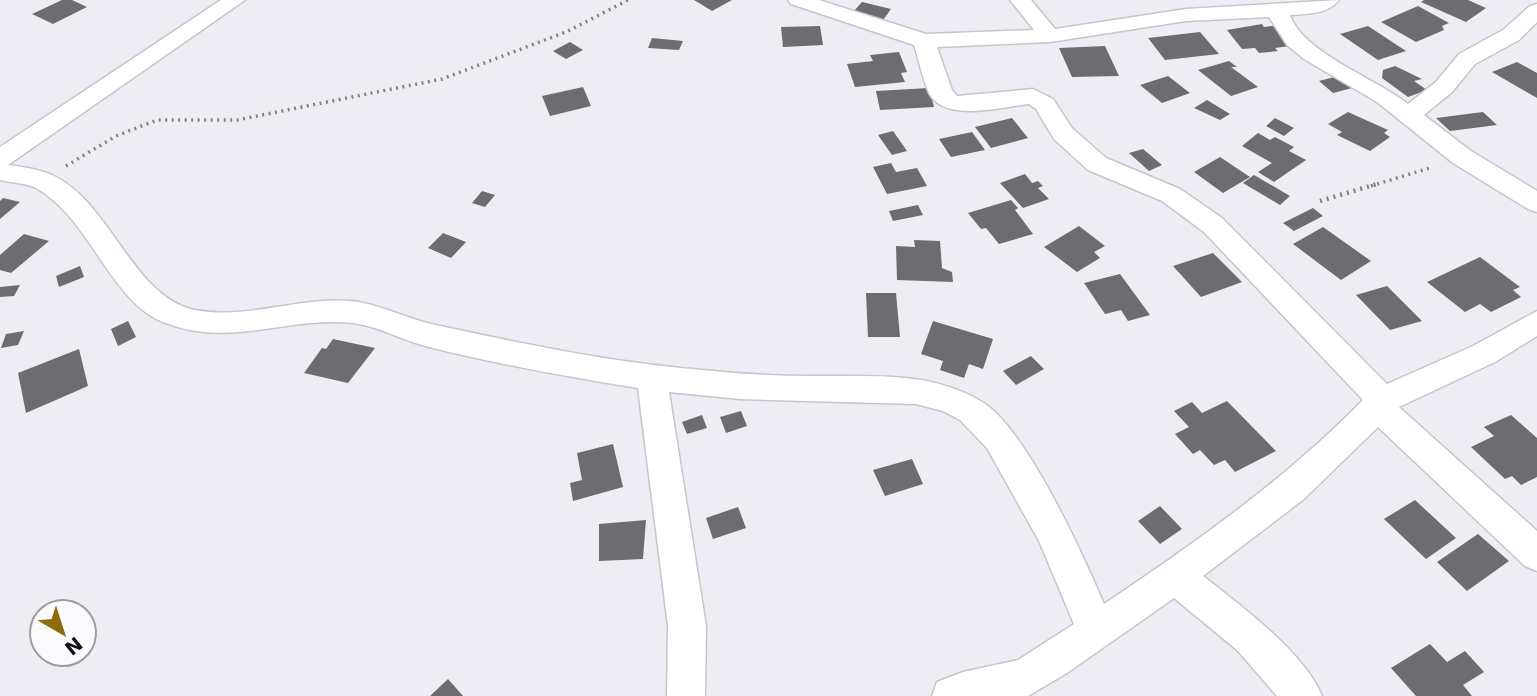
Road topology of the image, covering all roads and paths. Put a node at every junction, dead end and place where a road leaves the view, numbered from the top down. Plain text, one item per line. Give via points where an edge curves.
1 (234, 0) edge
2 (628, 0) edge
3 (798, 0) edge
4 (1020, 0) edge
5 (1329, 0) edge
6 (1277, 9) junction
7 (1537, 10) edge
8 (1050, 36) junction
9 (924, 41) junction
10 (1410, 114) junction
11 (1462, 157) junction
12 (0, 159) edge
13 (0, 172) edge
14 (43, 181) junction
15 (1320, 201) dead end
16 (1537, 203) edge
17 (1537, 322) edge
18 (652, 378) junction
19 (1380, 403) junction
20 (1537, 554) edge
21 (1175, 576) junction
22 (1095, 631) junction
23 (1019, 688) edge
24 (687, 696) edge
25 (951, 696) edge
26 (1303, 696) edge

1 - 12 street
2 - 14 path via 533,46 409,88 215,123 155,121 127,132
3 - 9 street
4 - 8 street
5 - 6 street via 1309,8
6 - 8 street via 1186,15
6 - 10 street via 1282,24 1312,54
7 - 10 street via 1511,35 1467,59 1444,87
8 - 9 street
9 - 19 street via 941,93 949,102 1033,96 1045,104 1063,133 1097,164 1171,195 1213,225
10 - 11 street
11 - 15 path
11 - 16 street
13 - 14 street
14 - 18 street via 76,208 155,306 192,321 238,323 324,310 355,312 421,334
17 - 19 street via 1484,354
18 - 22 street via 737,386 893,388 926,392 972,411 1002,443 1048,520 1076,576
18 - 24 street via 687,626
19 - 20 street
19 - 21 street via 1292,488
21 - 22 street
21 - 26 street via 1250,637
22 - 23 street via 1025,678
23 - 25 street via 963,691

